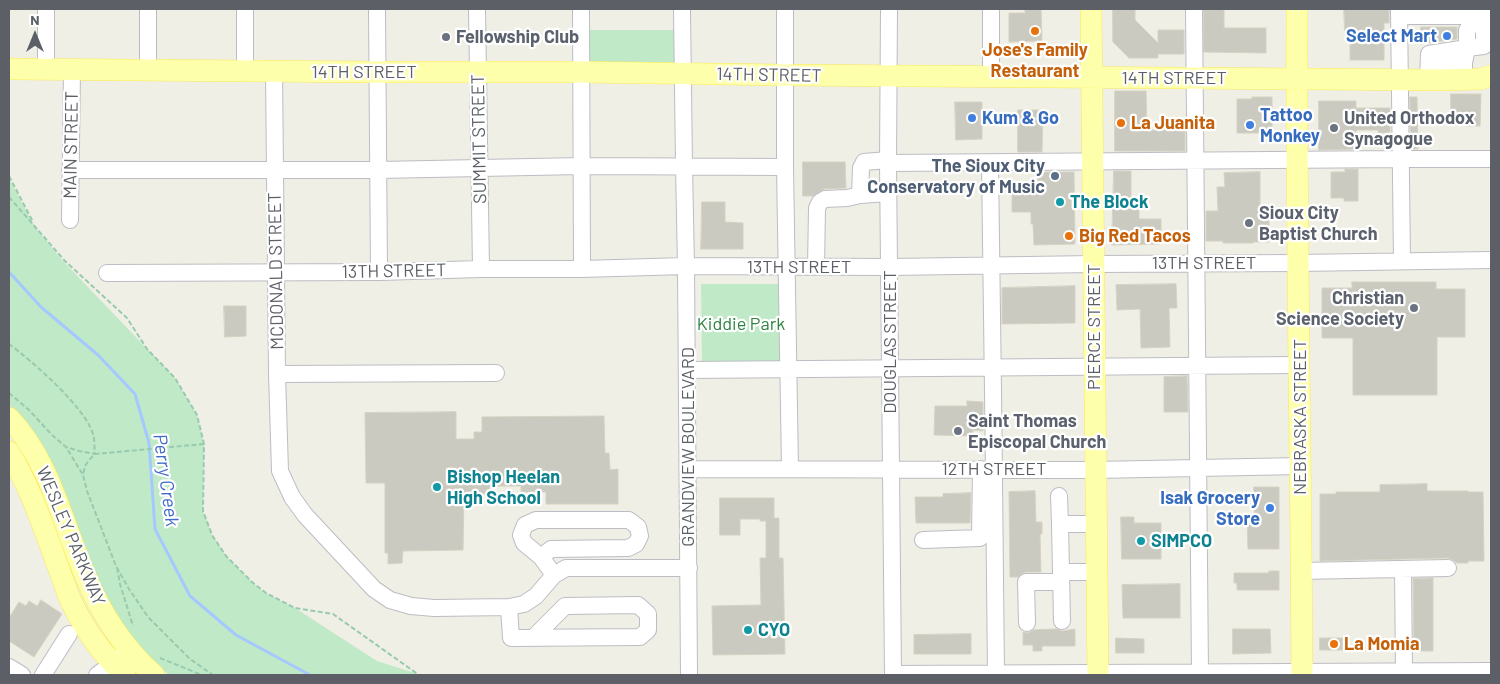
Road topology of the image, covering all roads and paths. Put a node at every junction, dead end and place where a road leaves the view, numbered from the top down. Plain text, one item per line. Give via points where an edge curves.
1 (46, 9) edge
2 (148, 9) edge
3 (245, 9) edge
4 (377, 9) edge
5 (477, 9) edge
6 (581, 9) edge
7 (682, 9) edge
8 (785, 9) edge
9 (889, 9) edge
10 (990, 9) edge
11 (1091, 9) edge
12 (1194, 9) edge
13 (1297, 9) edge
14 (1399, 13) edge
15 (1491, 16) edge
16 (1474, 19) junction
17 (1488, 46) edge
18 (1465, 64) junction
19 (9, 69) edge
20 (46, 69) junction
21 (72, 70) junction
22 (148, 70) junction
23 (245, 71) junction
24 (274, 72) junction
25 (377, 72) junction
26 (478, 72) junction
27 (581, 72) junction
28 (1429, 72) junction
29 (683, 73) junction
30 (786, 75) junction
31 (889, 76) junction
32 (991, 76) junction
33 (1491, 76) edge
34 (1092, 78) junction
35 (1195, 78) junction
36 (1297, 78) junction
37 (1399, 79) junction
38 (1400, 159) junction
39 (1491, 159) edge
40 (1296, 160) junction
41 (888, 161) junction
42 (1196, 161) junction
43 (1093, 162) junction
44 (990, 163) junction
45 (582, 166) junction
46 (684, 166) junction
47 (479, 167) junction
48 (786, 167) junction
49 (275, 169) junction
50 (70, 170) junction
51 (378, 170) junction
52 (9, 176) edge
53 (889, 193) junction
54 (860, 195) junction
55 (9, 197) edge
56 (70, 220) dead end
57 (35, 226) junction
58 (1491, 260) edge
59 (1402, 261) junction
60 (1197, 263) junction
61 (1299, 263) junction
62 (1094, 264) junction
63 (686, 266) junction
64 (890, 266) junction
65 (992, 266) junction
66 (788, 267) junction
67 (816, 267) junction
68 (481, 269) junction
69 (582, 269) junction
70 (379, 272) junction
71 (107, 273) dead end
72 (276, 273) junction
73 (9, 344) edge
74 (1299, 365) junction
75 (1197, 366) junction
76 (1094, 367) junction
77 (891, 368) junction
78 (994, 368) junction
79 (687, 370) junction
80 (788, 370) junction
81 (496, 373) dead end
82 (277, 374) junction
83 (9, 393) edge
84 (9, 418) edge
85 (204, 444) junction
86 (66, 446) junction
87 (9, 452) edge
88 (95, 454) junction
89 (1300, 466) junction
90 (1199, 467) junction
91 (890, 468) junction
92 (790, 469) junction
93 (987, 469) junction
94 (688, 470) junction
95 (1095, 470) junction
96 (83, 475) junction
97 (1060, 496) dead end
98 (1060, 524) junction
99 (1096, 524) junction
100 (923, 540) dead end
101 (541, 557) junction
102 (116, 566) junction
103 (689, 568) junction
104 (1448, 568) dead end
105 (1403, 569) junction
106 (1301, 571) junction
107 (1097, 572) junction
108 (554, 575) junction
109 (1061, 577) junction
110 (509, 607) junction
111 (1062, 621) dead end
112 (1027, 623) dead end
113 (134, 628) dead end
114 (69, 634) dead end
115 (533, 638) junction
116 (130, 650) junction
117 (157, 666) edge
118 (9, 667) edge
119 (112, 671) edge
120 (1404, 671) junction
121 (1491, 671) edge
122 (1200, 672) junction
123 (1302, 673) edge
124 (996, 674) edge
125 (1098, 674) edge
126 (1224, 674) edge
127 (22, 675) edge
128 (43, 675) edge
129 (202, 675) edge
130 (214, 675) edge
131 (418, 675) edge
132 (690, 675) edge
133 (893, 675) edge

1 - 20 street, MAIN STREET
2 - 22 street
3 - 23 street
4 - 25 street
5 - 26 street, SUMMIT STREET
6 - 27 street
7 - 29 street, GRANDVIEW BOULEVARD
8 - 30 street
9 - 31 street, DOUGLAS STREET
10 - 32 street
11 - 34 main road, PIERCE STREET
12 - 35 street
13 - 36 main road, NEBRASKA STREET
14 - 16 street
14 - 37 street
15 - 16 street
16 - 17 street via 1484,28
16 - 18 street via 1467,30
17 - 18 street
18 - 28 main road, 14TH STREET
18 - 28 street via 1429,54
18 - 33 main road, 14TH STREET via 1480,79
19 - 20 main road, 14TH STREET
20 - 21 main road, 14TH STREET
21 - 22 main road, 14TH STREET
21 - 50 street, MAIN STREET
22 - 23 main road, 14TH STREET
23 - 24 main road, 14TH STREET
24 - 25 main road, 14TH STREET
24 - 49 street, MCDONALD STREET
25 - 26 main road, 14TH STREET
25 - 51 street
26 - 27 main road, 14TH STREET
26 - 47 street, SUMMIT STREET
27 - 29 main road, 14TH STREET
27 - 45 street
28 - 37 main road, 14TH STREET
29 - 30 main road, 14TH STREET
29 - 46 street, GRANDVIEW BOULEVARD
30 - 31 main road, 14TH STREET
30 - 48 street
31 - 32 main road, 14TH STREET
31 - 41 street, DOUGLAS STREET
32 - 34 main road, 14TH STREET
34 - 35 main road, 14TH STREET
34 - 43 main road, PIERCE STREET
35 - 36 main road, 14TH STREET
35 - 42 street
36 - 37 main road, 14TH STREET
36 - 40 main road, NEBRASKA STREET
37 - 38 street
38 - 39 street
38 - 40 street
38 - 59 street
40 - 42 street
40 - 61 main road, NEBRASKA STREET
41 - 44 street
41 - 53 street, DOUGLAS STREET
41 - 54 street via 864,162
42 - 43 street
42 - 60 street
43 - 44 street
43 - 62 main road, PIERCE STREET
44 - 65 street
45 - 46 street
45 - 47 street
45 - 69 street
46 - 48 street
46 - 63 street, GRANDVIEW BOULEVARD
47 - 51 street
47 - 68 street, SUMMIT STREET
48 - 66 street
49 - 50 street
49 - 51 street
49 - 72 street, MCDONALD STREET
50 - 56 street, MAIN STREET
51 - 70 street
52 - 57 path
53 - 54 street
53 - 64 street, DOUGLAS STREET
54 - 67 street via 825,200 816,208
55 - 57 path
57 - 85 path via 65,261 127,318 147,349 175,378 197,415
58 - 59 street, 13TH STREET
59 - 61 street, 13TH STREET
60 - 61 street, 13TH STREET
60 - 62 street, 13TH STREET
60 - 75 street
61 - 74 main road, NEBRASKA STREET
62 - 65 street, 13TH STREET
62 - 76 main road, PIERCE STREET
63 - 66 street, 13TH STREET
63 - 69 street, 13TH STREET
63 - 79 street, GRANDVIEW BOULEVARD
64 - 65 street, 13TH STREET
64 - 67 street, 13TH STREET
64 - 77 street, DOUGLAS STREET
65 - 78 street
66 - 67 street, 13TH STREET
66 - 80 street
68 - 69 street, 13TH STREET
68 - 70 street, 13TH STREET
70 - 72 street, 13TH STREET
71 - 72 street, 13TH STREET
72 - 82 street, MCDONALD STREET
73 - 88 path via 83,415 93,434
74 - 75 street
74 - 89 main road, NEBRASKA STREET
75 - 76 street
75 - 90 street
76 - 78 street
76 - 95 main road, PIERCE STREET
77 - 78 street
77 - 80 street
77 - 91 street, DOUGLAS STREET
78 - 93 street
79 - 80 street
79 - 94 street, GRANDVIEW BOULEVARD
80 - 92 street
81 - 82 street
82 - 110 street, MCDONALD STREET via 280,471 305,515 374,588 390,600 411,606
83 - 86 path
84 - 116 main road, WESLEY PARKWAY via 43,470 85,576 106,617
85 - 88 path
85 - 131 path via 203,511 212,535 226,556 266,593 295,608 333,614
86 - 88 path
86 - 96 path
87 - 119 main road, WESLEY PARKWAY via 21,471 71,600
88 - 96 path via 85,466
89 - 90 street, 12TH STREET
89 - 106 main road, NEBRASKA STREET
90 - 95 street, 12TH STREET
90 - 122 street
91 - 92 street, 12TH STREET
91 - 93 street, 12TH STREET
91 - 133 street, DOUGLAS STREET
92 - 94 street, 12TH STREET
93 - 95 street, 12TH STREET
93 - 100 street via 980,538
93 - 124 street
94 - 103 street, GRANDVIEW BOULEVARD
95 - 99 main road, PIERCE STREET
96 - 102 path
97 - 98 street
98 - 99 street
98 - 109 street
99 - 107 main road, PIERCE STREET
101 - 101 street via 551,549 628,548 636,544 640,536 638,527 629,520 536,520 525,525 521,534 524,544
101 - 108 street
102 - 113 path
102 - 130 path via 148,617 190,659
103 - 108 street via 566,568
103 - 132 street, GRANDVIEW BOULEVARD
104 - 105 street
105 - 106 street
105 - 120 street
106 - 123 main road, NEBRASKA STREET
107 - 109 street
107 - 125 main road, PIERCE STREET
108 - 110 street via 536,596 524,604
109 - 111 street
109 - 112 street via 1026,582
110 - 115 street via 511,638
114 - 128 street
115 - 115 street via 640,638 648,630 648,614 638,605 565,606
116 - 117 main road, WESLEY PARKWAY via 144,667
116 - 119 street
117 - 129 path via 172,664
118 - 127 street
120 - 121 street
120 - 123 street
122 - 125 street
122 - 126 street
123 - 126 street
124 - 125 street
124 - 133 street

